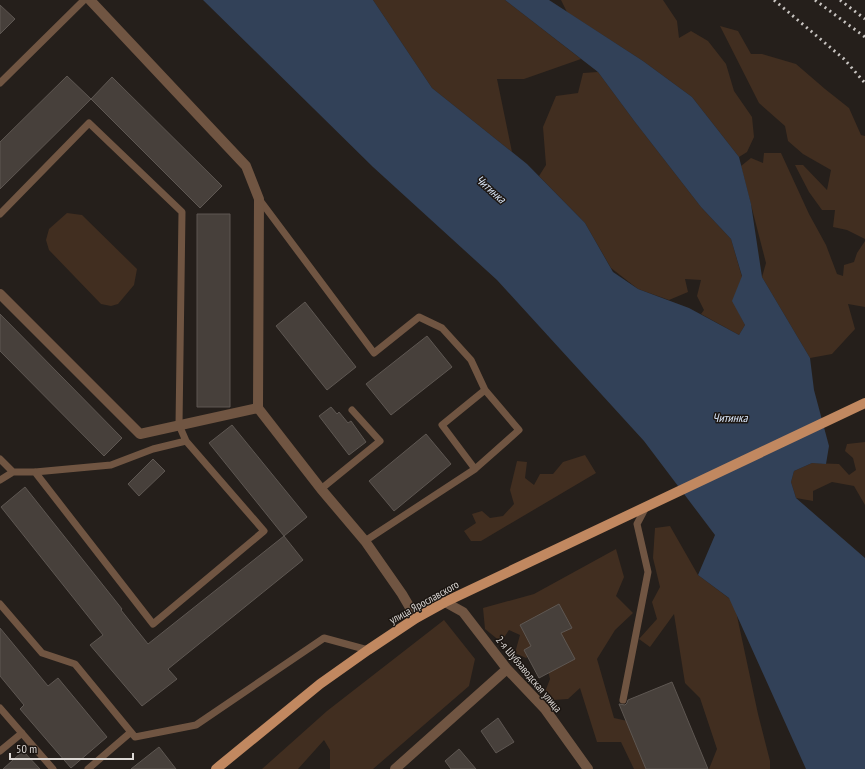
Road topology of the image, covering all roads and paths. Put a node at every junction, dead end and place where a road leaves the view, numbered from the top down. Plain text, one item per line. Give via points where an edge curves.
1 (84, 0) edge
2 (90, 0) edge
3 (0, 84) edge
4 (259, 199) junction
5 (0, 214) edge
6 (0, 294) edge
7 (484, 390) junction
8 (865, 403) edge
9 (258, 408) junction
10 (352, 410) dead end
11 (180, 425) junction
12 (186, 441) junction
13 (0, 459) edge
14 (475, 469) junction
15 (13, 472) junction
16 (35, 472) junction
17 (0, 480) edge
18 (321, 489) junction
19 (646, 507) junction
20 (365, 541) junction
21 (445, 602) junction
22 (0, 604) edge
23 (416, 618) junction
24 (368, 650) junction
25 (507, 669) junction
26 (623, 700) dead end
27 (0, 708) edge
28 (131, 732) junction
29 (22, 733) junction
30 (0, 751) edge
31 (54, 769) edge
32 (88, 769) edge
33 (216, 769) edge
34 (395, 769) edge
35 (588, 769) edge

1 - 3 lane
2 - 4 street via 246,166
4 - 7 lane via 374,353 419,317 442,328 471,360
4 - 9 street
5 - 11 lane via 89,123 182,212
6 - 11 street via 140,434
7 - 14 lane via 442,425
7 - 14 lane via 519,430
8 - 19 main road, улица Ярославского
9 - 11 street
9 - 18 street
10 - 18 lane via 380,441
11 - 12 lane
12 - 16 lane via 153,449 111,465
12 - 16 lane via 264,531 153,624
13 - 15 lane
14 - 20 lane
15 - 16 lane
15 - 17 lane
18 - 20 street
19 - 21 main road, улица Ярославского
19 - 26 lane via 637,524 648,572
20 - 23 street
21 - 23 main road, улица Ярославского
21 - 25 street, 2-я Шубзаводская улица via 463,612
22 - 28 lane via 42,653 75,664
23 - 24 main road, улица Ярославского
24 - 28 lane via 324,638 196,725 135,737
24 - 33 main road, улица Ярославского via 320,684
25 - 34 street
25 - 35 street, 2-я Шубзаводская улица via 545,709
27 - 29 lane
28 - 32 lane
29 - 30 lane
29 - 31 lane

